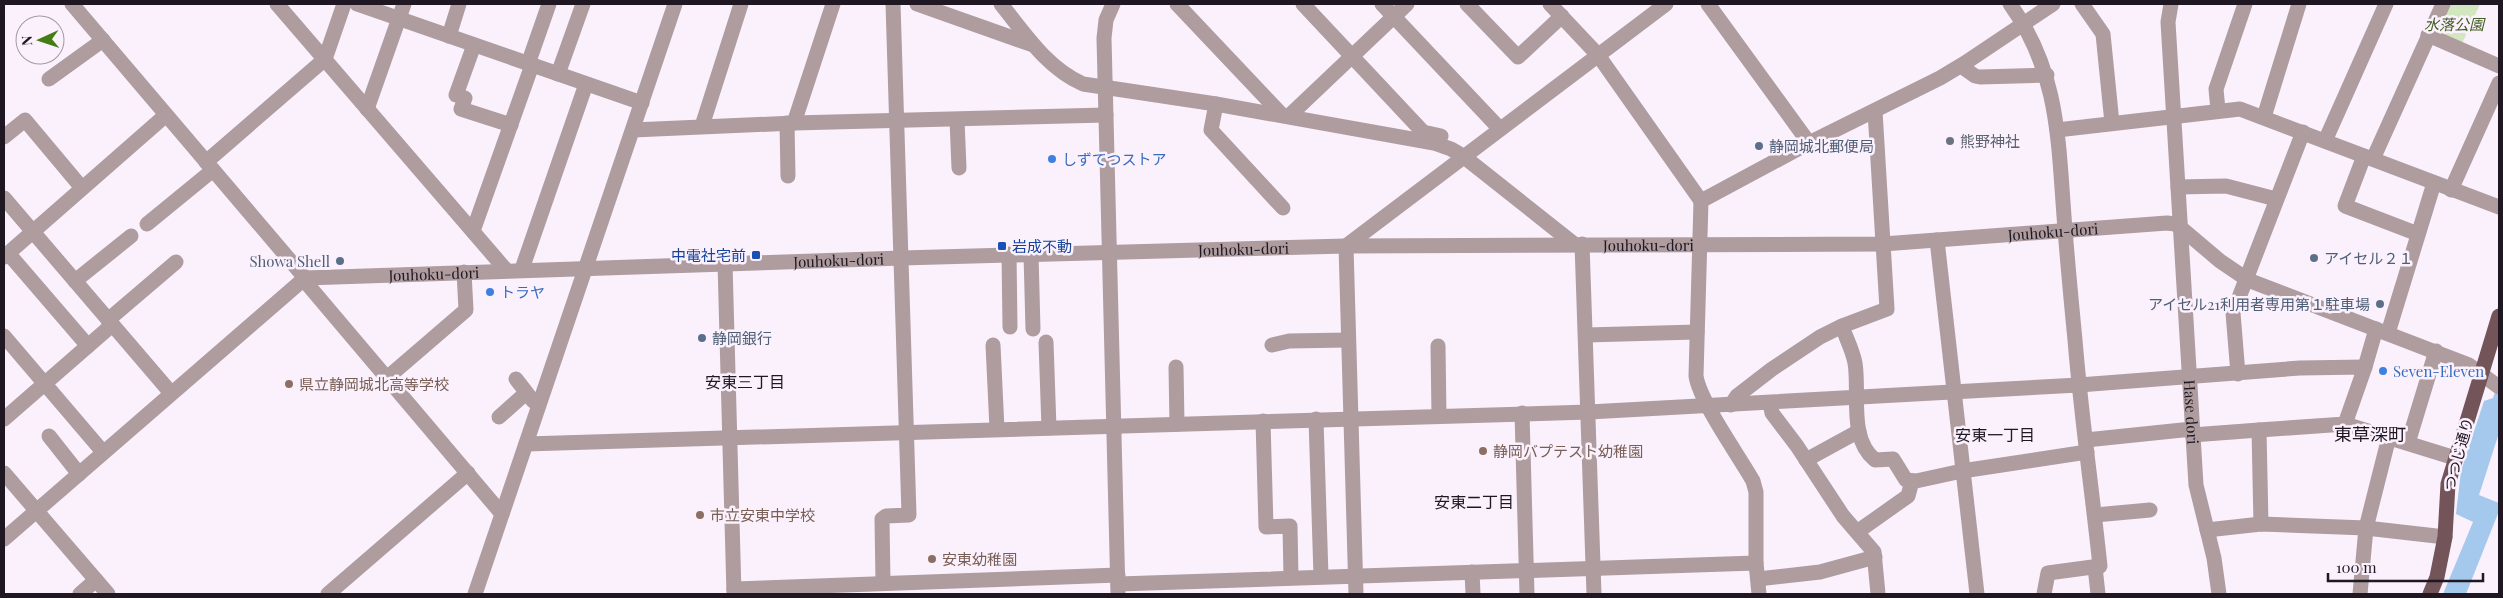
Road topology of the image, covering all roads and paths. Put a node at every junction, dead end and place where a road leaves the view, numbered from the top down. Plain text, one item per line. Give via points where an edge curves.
1 (72, 4) edge
2 (277, 4) edge
3 (344, 4) edge
4 (357, 4) edge
5 (404, 4) edge
6 (459, 4) edge
7 (549, 4) edge
8 (583, 4) edge
9 (675, 4) edge
10 (740, 4) edge
11 (834, 4) edge
12 (894, 4) edge
13 (917, 4) edge
14 (1001, 4) edge
15 (1113, 4) edge
16 (1177, 4) edge
17 (1303, 4) edge
18 (1382, 4) edge
19 (1407, 4) edge
20 (1467, 4) edge
21 (1550, 4) edge
22 (1666, 4) edge
23 (1708, 4) edge
24 (2010, 4) edge
25 (2053, 4) edge
26 (2082, 4) edge
27 (2245, 4) edge
28 (2299, 4) edge
29 (2386, 4) edge
30 (2443, 4) edge
31 (2170, 5) edge
32 (1394, 16) junction
33 (1562, 16) junction
34 (400, 18) junction
35 (2024, 24) junction
36 (2428, 35) junction
37 (449, 36) junction
38 (102, 40) junction
39 (474, 45) junction
40 (1035, 46) junction
41 (1598, 55) junction
42 (1352, 56) junction
43 (325, 59) junction
44 (530, 64) junction
45 (1960, 66) junction
46 (2499, 66) edge
47 (558, 74) junction
48 (2047, 75) junction
49 (49, 79) dead end
50 (2499, 83) edge
51 (586, 84) junction
52 (1105, 87) junction
53 (642, 103) junction
54 (1216, 104) junction
55 (368, 109) junction
56 (2218, 110) junction
57 (1875, 111) junction
58 (166, 115) junction
59 (1106, 115) junction
60 (1285, 116) junction
61 (2174, 116) junction
62 (2264, 117) junction
63 (957, 120) junction
64 (897, 121) junction
65 (790, 123) junction
66 (2112, 123) junction
67 (511, 125) junction
68 (702, 126) junction
69 (1500, 129) junction
70 (633, 130) junction
71 (2057, 130) junction
72 (2303, 132) junction
73 (4, 137) edge
74 (2325, 141) junction
75 (1808, 143) junction
76 (1465, 154) junction
77 (2368, 158) junction
78 (210, 166) junction
79 (959, 168) dead end
80 (788, 176) dead end
81 (2434, 183) junction
82 (2178, 187) junction
83 (82, 188) junction
84 (2451, 190) junction
85 (4, 198) edge
86 (2276, 199) junction
87 (1702, 201) junction
88 (2499, 206) edge
89 (1283, 208) dead end
90 (147, 224) dead end
91 (2181, 228) junction
92 (473, 231) junction
93 (2065, 231) junction
94 (33, 232) junction
95 (2418, 234) junction
96 (131, 236) dead end
97 (1937, 240) junction
98 (1699, 243) junction
99 (1578, 244) junction
100 (1883, 244) junction
101 (1346, 246) junction
102 (1109, 252) junction
103 (1009, 254) junction
104 (1031, 254) junction
105 (6, 255) edge
106 (902, 258) junction
107 (176, 262) dead end
108 (725, 263) junction
109 (586, 267) junction
110 (522, 269) junction
111 (506, 270) junction
112 (464, 272) junction
113 (304, 278) junction
114 (2248, 280) junction
115 (75, 281) junction
116 (2499, 316) edge
117 (110, 322) junction
118 (1842, 326) junction
119 (1010, 327) dead end
120 (1033, 329) dead end
121 (2382, 331) junction
122 (1697, 332) junction
123 (1586, 335) junction
124 (5, 339) edge
125 (1348, 340) junction
126 (1046, 342) dead end
127 (1272, 344) dead end
128 (993, 345) dead end
129 (88, 346) junction
130 (1438, 346) dead end
131 (2436, 351) junction
132 (1176, 367) dead end
133 (2365, 367) junction
134 (2238, 374) junction
135 (387, 378) junction
136 (2189, 378) junction
137 (2490, 379) edge
138 (516, 380) dead end
139 (44, 384) junction
140 (2079, 385) junction
141 (1954, 392) junction
142 (171, 393) junction
143 (526, 393) junction
144 (1856, 398) junction
145 (1770, 403) junction
146 (1731, 405) junction
147 (1709, 406) junction
148 (538, 408) junction
149 (1589, 412) junction
150 (1522, 414) junction
151 (1439, 416) junction
152 (498, 417) dead end
153 (4, 419) edge
154 (1351, 419) junction
155 (1316, 420) junction
156 (1263, 421) junction
157 (1177, 424) junction
158 (2346, 424) junction
159 (1115, 426) junction
160 (1049, 428) junction
161 (997, 429) junction
162 (1859, 430) junction
163 (2259, 430) junction
164 (906, 431) junction
165 (2192, 432) junction
166 (49, 436) dead end
167 (2389, 437) junction
168 (728, 438) junction
169 (2408, 443) junction
170 (526, 444) junction
171 (2087, 446) junction
172 (103, 452) junction
173 (2455, 458) junction
174 (1806, 460) junction
175 (1962, 471) junction
176 (4, 473) edge
177 (468, 473) junction
178 (79, 474) junction
179 (1912, 481) junction
180 (36, 510) junction
181 (2150, 510) dead end
182 (502, 514) junction
183 (2095, 515) junction
184 (2261, 524) junction
185 (2366, 528) junction
186 (2207, 530) junction
187 (1857, 532) junction
188 (2445, 537) junction
189 (4, 538) edge
190 (1875, 557) junction
191 (1756, 563) junction
192 (2095, 566) junction
193 (1593, 568) junction
194 (1526, 570) junction
195 (1472, 572) junction
196 (1356, 575) junction
197 (1321, 576) junction
198 (1291, 577) junction
199 (1758, 579) junction
200 (96, 580) junction
201 (883, 583) junction
202 (1118, 584) edge
203 (828, 590) edge
204 (338, 591) edge
205 (734, 592) edge
206 (80, 594) edge
207 (108, 594) edge
208 (476, 594) edge
209 (1356, 594) edge
210 (1473, 594) edge
211 (1527, 594) edge
212 (1594, 594) edge
213 (1759, 594) edge
214 (1878, 594) edge
215 (1977, 594) edge
216 (2044, 594) edge
217 (2098, 594) edge
218 (2219, 594) edge
219 (2360, 594) edge
220 (2430, 594) edge

1 - 38 street
2 - 43 street
3 - 43 street
4 - 34 street
5 - 34 street
6 - 37 street
7 - 44 street
8 - 47 street
9 - 53 street
10 - 68 street
11 - 65 street
12 - 64 street
13 - 40 street
14 - 40 street
15 - 52 street via 1106,20 1104,38
16 - 60 street
17 - 42 street
18 - 32 street
19 - 32 street
20 - 33 street via 1518,57
21 - 33 street
22 - 41 street
23 - 75 street
24 - 35 street
25 - 35 street
26 - 66 street via 2103,34
27 - 56 street via 2216,89
28 - 62 street
29 - 74 street
30 - 36 street
31 - 61 street, Hase dori via 2168,22
32 - 42 street
32 - 69 street
33 - 41 street
34 - 37 street
34 - 55 street
35 - 45 street
35 - 48 street
36 - 46 street
36 - 77 street
37 - 39 street
38 - 49 street
38 - 58 street
39 - 44 street
39 - 67 street via 456,95 465,98 461,109
40 - 52 street via 1068,77 1083,84
41 - 69 street
41 - 87 street
42 - 60 street
42 - 76 street via 1423,132 1455,142
43 - 55 street
43 - 78 street
44 - 47 street
44 - 67 street
45 - 48 street via 1980,77
45 - 57 street
47 - 51 street
48 - 71 street
50 - 84 street
51 - 53 street
51 - 110 street
52 - 54 street
52 - 59 street
53 - 70 street
54 - 60 street
54 - 89 street via 1212,130
55 - 92 street
56 - 61 street
56 - 62 street via 2240,109
57 - 75 street
57 - 100 street
58 - 78 street
58 - 83 street
59 - 63 street
59 - 102 street
60 - 76 street via 1434,143
61 - 66 street
61 - 82 street, Hase dori
62 - 72 street
63 - 64 street
63 - 79 street
64 - 65 street
64 - 106 street
65 - 68 street
65 - 80 street
66 - 71 street
67 - 92 street
68 - 70 street
69 - 76 street
70 - 109 street
71 - 93 street
72 - 74 street
72 - 86 street
73 - 83 street via 25,120
74 - 77 street
75 - 87 street
76 - 99 street
76 - 101 street
77 - 81 street
77 - 95 street via 2345,206
78 - 90 street
78 - 113 street
81 - 84 street
81 - 95 street
82 - 86 street via 2226,186
82 - 91 street, Hase dori
83 - 94 street
84 - 88 street
85 - 94 street
86 - 114 street
87 - 98 street
91 - 93 street, Jouhoku-dori via 2167,223
91 - 114 street
91 - 136 street, Hase dori
92 - 111 street
93 - 97 street, Jouhoku-dori
93 - 140 street
94 - 105 street
94 - 115 street
95 - 121 street
96 - 115 street
97 - 100 street, Jouhoku-dori
97 - 141 street
98 - 99 street, Jouhoku-dori
98 - 100 street, Jouhoku-dori
98 - 122 street
99 - 101 street, Jouhoku-dori
99 - 123 street
100 - 118 street via 1887,309
101 - 102 street, Jouhoku-dori
101 - 125 street
102 - 104 street, Jouhoku-dori
102 - 159 street
103 - 104 street, Jouhoku-dori
103 - 106 street, Jouhoku-dori
103 - 119 street
104 - 120 street
105 - 129 street
106 - 108 street, Jouhoku-dori
106 - 164 street
107 - 117 street
108 - 109 street, Jouhoku-dori
108 - 168 street
109 - 110 street, Jouhoku-dori
109 - 148 street
110 - 111 street, Jouhoku-dori
111 - 112 street, Jouhoku-dori
112 - 113 street, Jouhoku-dori
112 - 135 street via 466,310
113 - 135 street
113 - 142 street
114 - 121 street
114 - 134 street via 2233,313
115 - 117 street
116 - 137 main road, つつじ通り
117 - 129 street
117 - 142 street
118 - 144 street via 1855,363
118 - 146 street via 1772,369
121 - 131 street
121 - 133 street
122 - 123 street
122 - 147 street via 1697,385
123 - 149 street
124 - 139 street
125 - 127 street
125 - 154 street
126 - 160 street
128 - 161 street
129 - 139 street
130 - 151 street
131 - 137 street
131 - 169 street
132 - 157 street
133 - 134 street via 2300,368
133 - 158 street
134 - 136 street
135 - 177 street
136 - 140 street
136 - 165 street, Hase dori
137 - 173 main road, つつじ通り
138 - 143 street
139 - 153 street
139 - 172 street
140 - 141 street
140 - 171 street
141 - 144 street
141 - 175 street
142 - 172 street
143 - 148 street
143 - 152 street
144 - 145 street
144 - 162 street
145 - 146 street
145 - 174 street via 1772,413
146 - 147 street
147 - 149 street
147 - 191 street via 1754,481
148 - 170 street
149 - 150 street
149 - 193 street
150 - 151 street
150 - 194 street
151 - 154 street
154 - 155 street
154 - 196 street
155 - 156 street
155 - 197 street
156 - 157 street
156 - 198 street via 1266,527 1290,526
157 - 159 street
158 - 163 street
158 - 167 street
159 - 160 street
159 - 202 street
160 - 161 street
161 - 164 street
162 - 174 street
162 - 179 street via 1867,454 1875,460 1893,459 1902,475
163 - 165 street
163 - 184 street
164 - 168 street
164 - 201 street via 909,515 882,519
165 - 171 street
165 - 186 street, Hase dori via 2196,485
166 - 178 street
167 - 169 street
167 - 185 street
168 - 170 street
168 - 205 street
169 - 173 street
170 - 182 street
171 - 175 street
171 - 183 street
172 - 178 street
173 - 188 main road, つつじ通り via 2446,499
174 - 187 street
175 - 179 street
175 - 215 street
176 - 180 street
177 - 182 street
177 - 204 street
178 - 180 street
179 - 187 street via 1908,496
180 - 189 street
180 - 200 street
181 - 183 street
182 - 208 street
183 - 192 street via 2100,566
184 - 185 street
184 - 186 street
185 - 188 street
185 - 219 street
186 - 218 street, Hase dori
187 - 190 street
188 - 220 main road, つつじ通り via 2438,577
190 - 199 street via 1820,572
190 - 214 street
191 - 193 street
191 - 199 street
192 - 216 street via 2048,573
192 - 217 street
193 - 194 street
193 - 212 street
194 - 195 street
194 - 211 street
195 - 196 street
195 - 210 street
196 - 197 street
196 - 209 street
197 - 198 street
198 - 202 street
199 - 213 street
200 - 206 street
200 - 207 street
201 - 202 street
201 - 203 street
203 - 205 street

